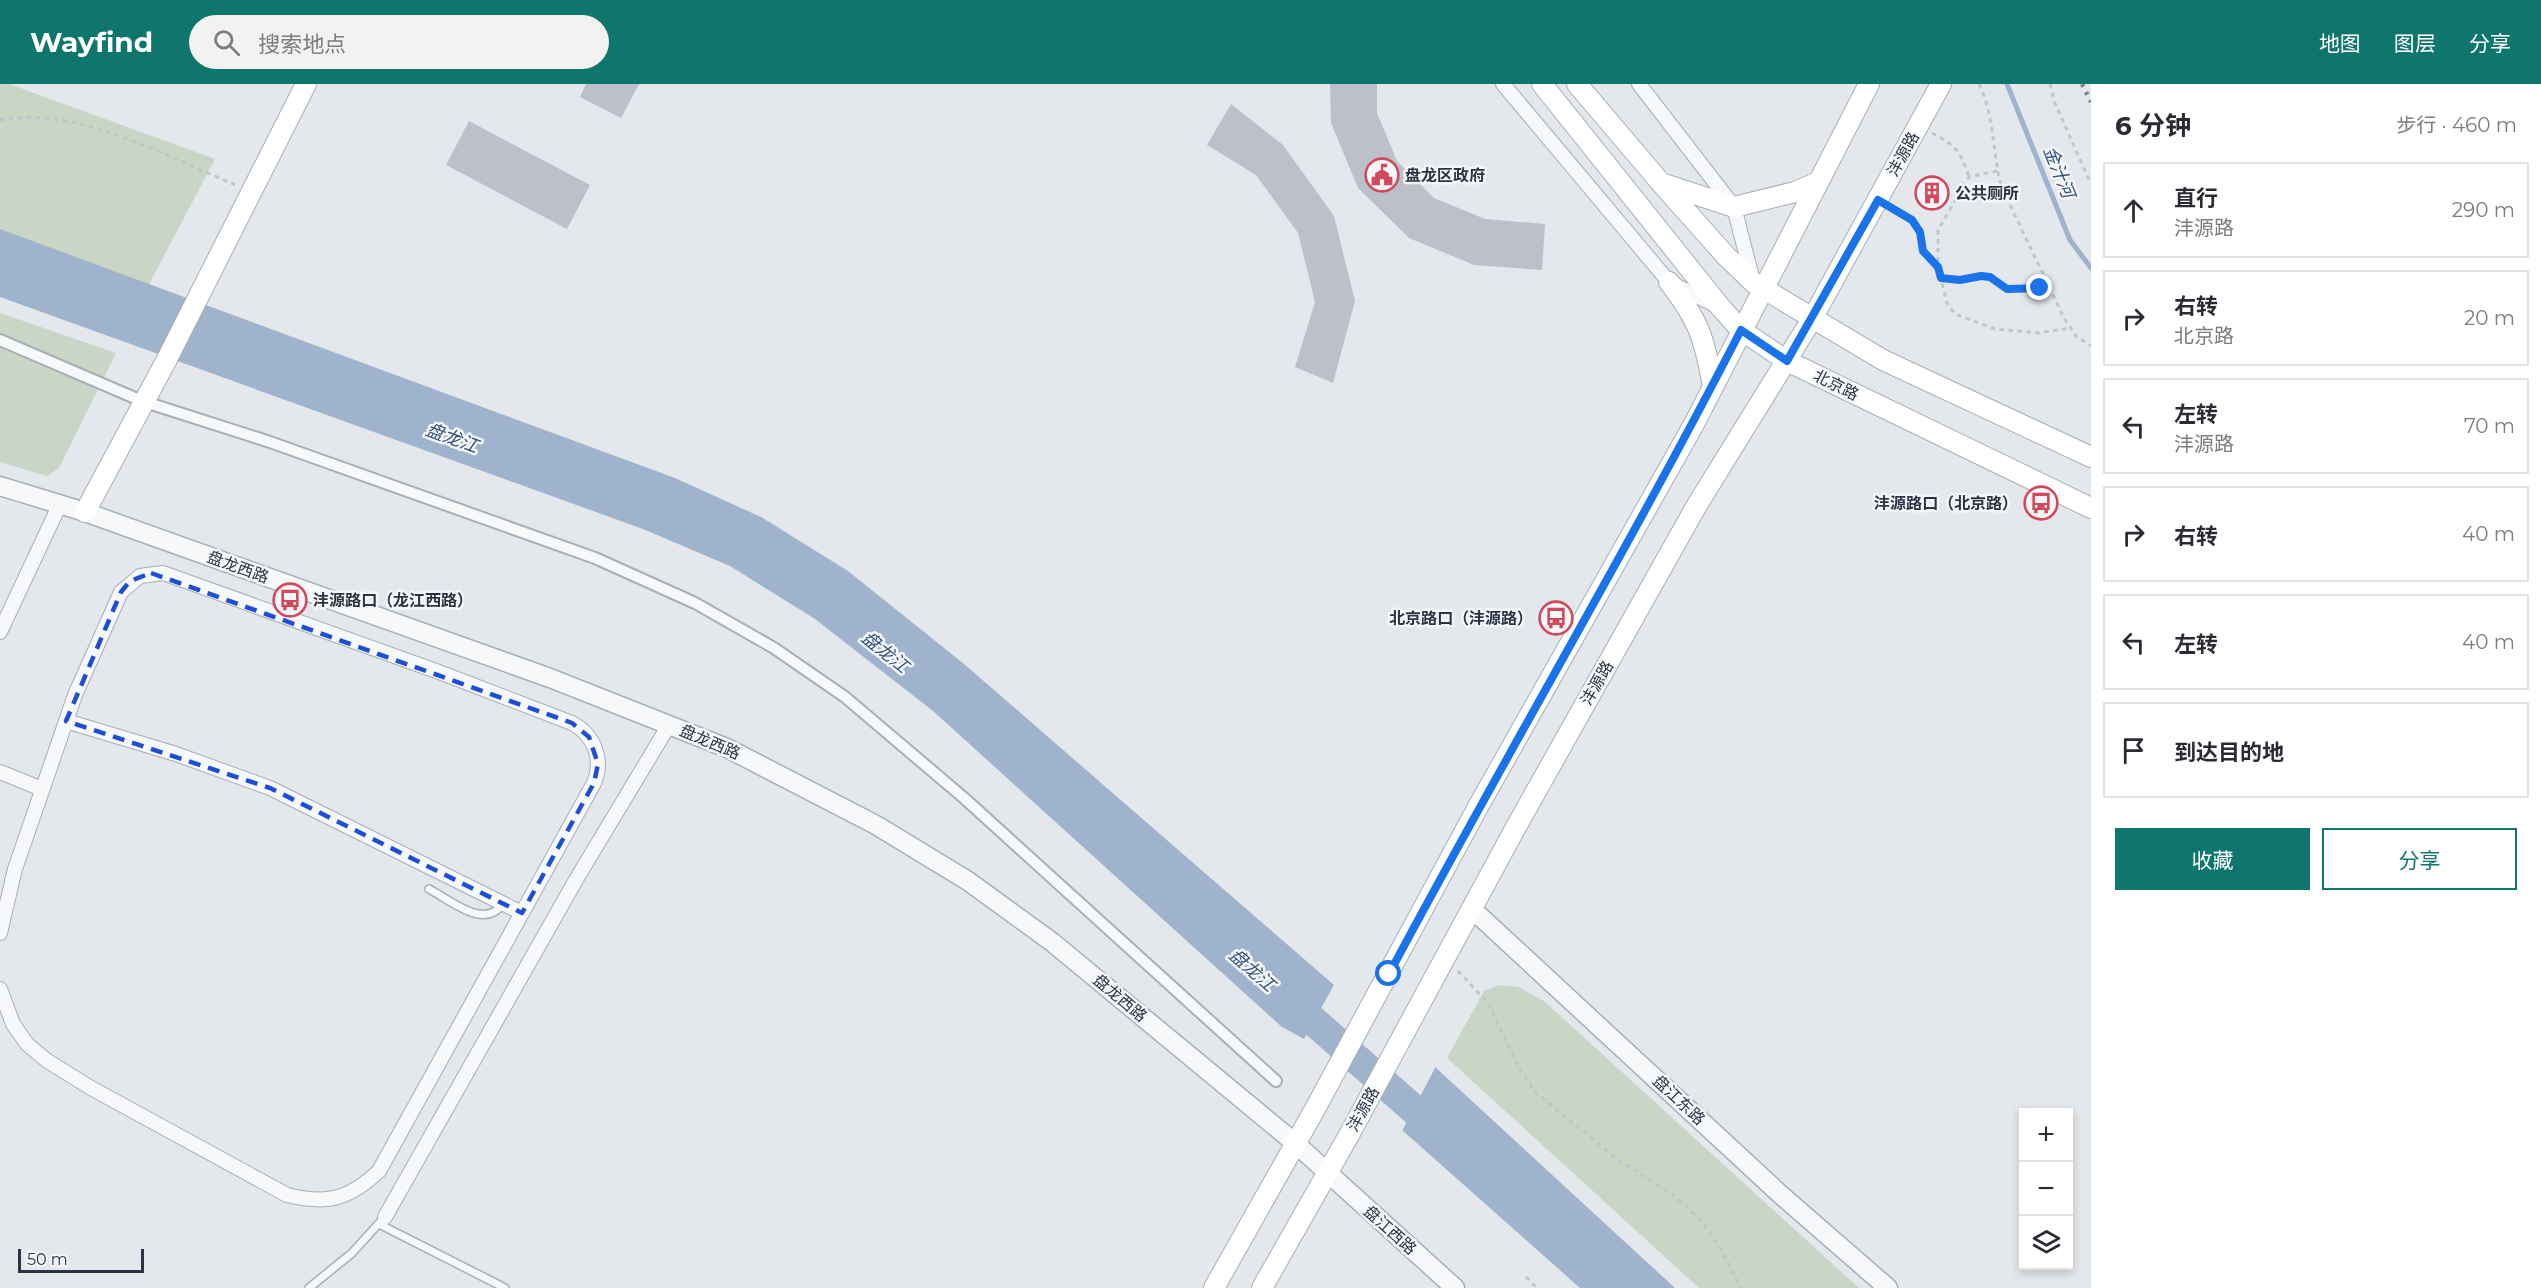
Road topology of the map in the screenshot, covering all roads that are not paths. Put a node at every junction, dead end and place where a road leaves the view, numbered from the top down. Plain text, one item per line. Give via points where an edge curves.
1 (306, 84) edge
2 (1503, 84) edge
3 (1542, 84) edge
4 (1577, 84) edge
5 (1639, 84) edge
6 (1869, 84) edge
7 (1941, 84) edge
8 (1818, 182) junction
9 (1661, 183) junction
10 (1734, 207) junction
11 (1669, 282) junction
12 (1758, 286) junction
13 (1722, 309) junction
14 (1812, 319) junction
15 (1741, 330) junction
16 (0, 340) edge
17 (1787, 361) junction
18 (1713, 386) junction
19 (142, 401) junction
20 (2091, 457) edge
21 (0, 486) edge
22 (59, 506) junction
23 (2091, 508) edge
24 (85, 512) junction
25 (0, 632) edge
26 (66, 721) junction
27 (669, 725) junction
28 (0, 772) edge
29 (42, 789) junction
30 (429, 889) dead end
31 (503, 904) junction
32 (1472, 909) junction
33 (522, 913) junction
34 (0, 933) edge
35 (0, 989) edge
36 (1276, 1081) dead end
37 (1295, 1143) junction
38 (1326, 1172) junction
39 (382, 1220) junction
40 (309, 1288) edge
41 (505, 1288) edge
42 (1214, 1288) edge
43 (1262, 1288) edge
44 (1455, 1288) edge
45 (1888, 1288) edge

1 - 19 main road
2 - 11 street
3 - 13 main road, 北京路
4 - 9 main road
5 - 10 street
6 - 8 main road
7 - 14 main road, 沣源路
8 - 10 main road
8 - 12 main road
9 - 10 main road
9 - 12 main road
10 - 12 street
11 - 13 street
11 - 18 main road via 1690,309 1705,341
12 - 14 main road
12 - 15 main road
13 - 15 main road, 北京路
14 - 17 main road, 沣源路
14 - 20 main road via 1883,360
15 - 17 main road, 北京路
15 - 18 main road
16 - 19 street
17 - 23 main road, 北京路
17 - 32 main road, 沣源路 via 1697,506
18 - 37 main road
19 - 24 main road
19 - 36 street via 270,442 595,558 695,603 774,648 845,696 964,798
21 - 22 street, 盘龙西路
22 - 24 street, 盘龙西路
22 - 25 street
24 - 27 street, 盘龙西路 via 539,674
26 - 29 street
26 - 31 street via 270,788
26 - 33 street via 121,592 130,581 163,573 572,723 589,737 596,750 597,774
27 - 37 street, 盘龙西路 via 727,748 876,825 968,880 1052,942
27 - 39 street
28 - 29 street
29 - 34 street via 15,868
30 - 31 lane via 475,914 496,913
31 - 33 street
32 - 38 main road, 沣源路
32 - 45 street, 盘江东路 via 1781,1195
33 - 35 street via 379,1171 349,1194 331,1199 311,1201 288,1195 73,1077 27,1044 12,1024
37 - 38 street, 盘龙西路
37 - 42 main road
38 - 43 main road, 沣源路
38 - 44 street, 盘江西路
39 - 40 lane
39 - 41 lane

